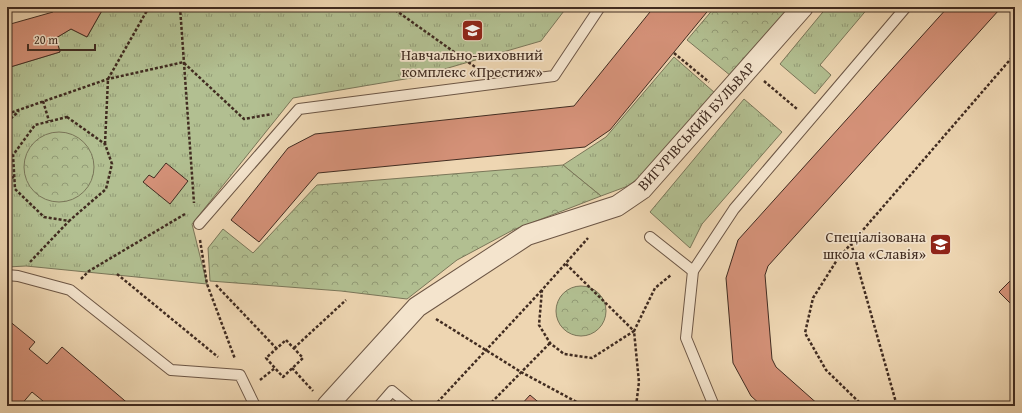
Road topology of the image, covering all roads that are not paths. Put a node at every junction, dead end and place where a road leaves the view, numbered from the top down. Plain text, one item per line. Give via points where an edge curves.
1 (600, 7) edge
2 (803, 7) edge
3 (906, 7) edge
4 (200, 224) dead end
5 (650, 237) dead end
6 (693, 271) junction
7 (7, 276) edge
8 (255, 406) edge
9 (327, 406) edge
10 (379, 406) edge
11 (410, 406) edge
12 (714, 406) edge

1 - 4 lane via 554,76 299,109
2 - 9 street, ВИГУРІВСЬКИЙ БУЛЬВАР via 642,189 617,206 527,235 417,307
3 - 6 lane via 734,209
5 - 6 lane
6 - 12 lane via 686,338
7 - 8 lane via 18,276 70,290 172,370 240,375
10 - 11 lane via 392,391

